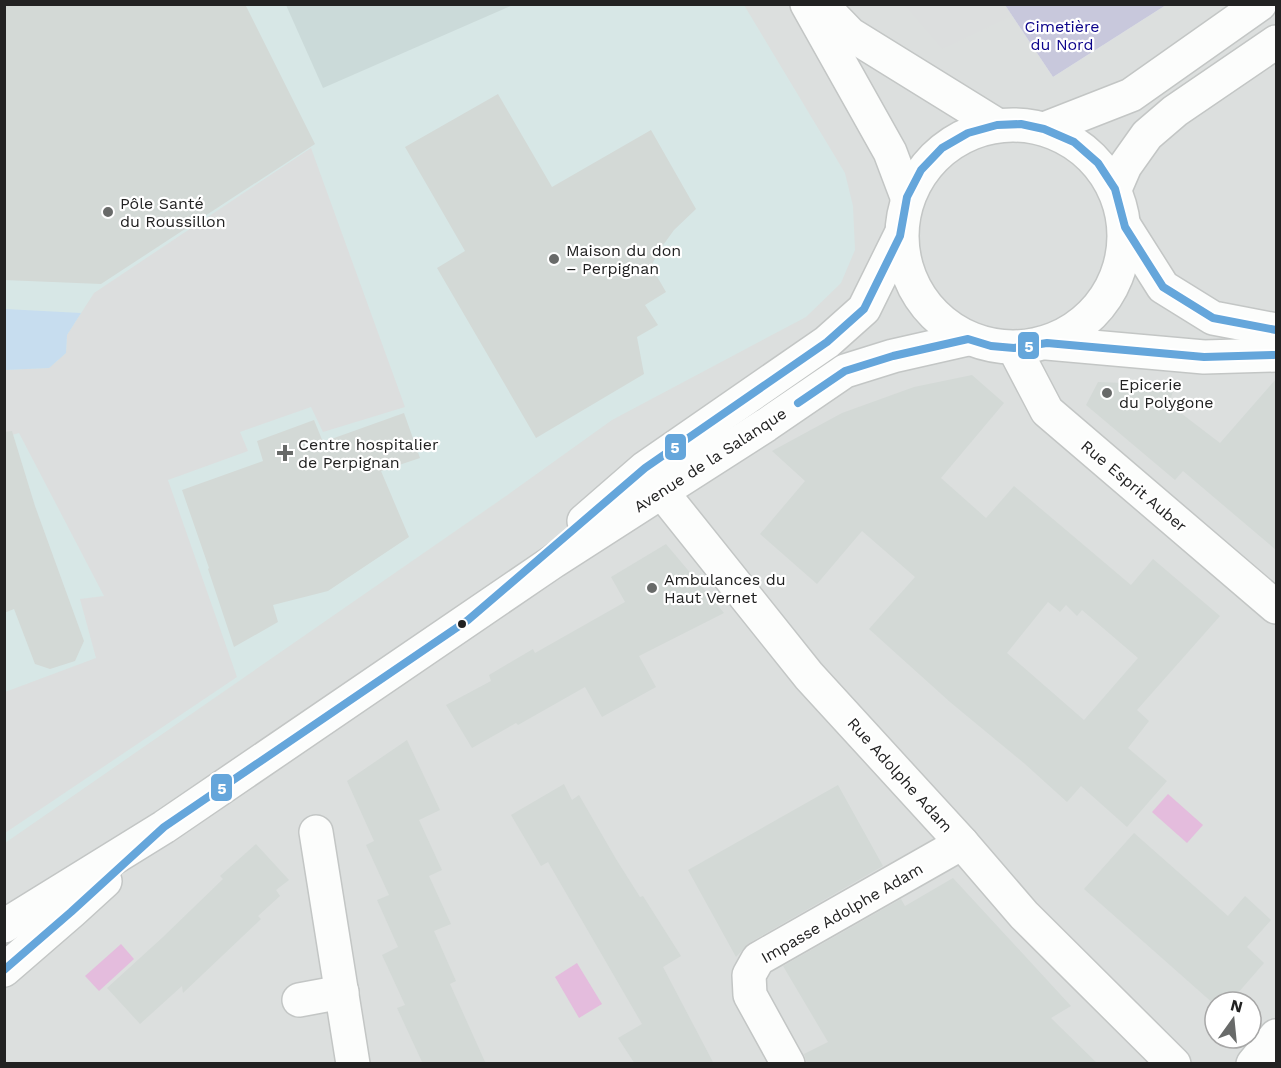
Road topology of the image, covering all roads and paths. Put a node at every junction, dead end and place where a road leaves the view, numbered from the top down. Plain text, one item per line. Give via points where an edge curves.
1 (807, 4) edge
2 (820, 4) edge
3 (1260, 4) edge
4 (1276, 42) edge
5 (997, 125) junction
6 (1044, 129) junction
7 (1115, 189) junction
8 (907, 198) junction
9 (1125, 227) junction
10 (900, 236) junction
11 (1276, 330) edge
12 (968, 339) junction
13 (1047, 343) junction
14 (1014, 348) junction
15 (1276, 355) edge
16 (653, 480) junction
17 (1276, 607) edge
18 (164, 827) junction
19 (316, 832) dead end
20 (962, 843) junction
21 (4, 926) edge
22 (4, 970) edge
23 (342, 992) junction
24 (299, 1000) dead end
25 (1276, 1036) edge
26 (353, 1064) edge
27 (788, 1064) edge
28 (1174, 1064) edge
29 (1253, 1064) edge

1 - 8 street via 890,153
2 - 5 street via 850,34
3 - 6 street via 1131,95
4 - 7 street via 1175,111 1147,135 1125,166
5 - 6 street via 1021,124
5 - 8 street via 968,133 942,148 921,170
6 - 7 street via 1074,142 1098,163
7 - 9 street
8 - 10 street
9 - 11 street via 1163,287 1213,318
9 - 13 street via 1122,264 1106,299 1080,326
10 - 12 street via 905,268 919,297 940,322
10 - 16 street, Avenue de la Salanque via 864,309
12 - 14 street
12 - 16 street, Avenue de la Salanque via 845,371 766,425
13 - 14 street
13 - 15 street via 1204,357
14 - 17 street, Rue Esprit Auber via 1047,411
16 - 18 street, Avenue de la Salanque via 468,620
16 - 20 street, Rue Adolphe Adam via 809,676
18 - 21 street, Avenue de la Salanque
18 - 22 street, Avenue de la Salanque
19 - 23 street
20 - 27 street, Impasse Adolphe Adam via 758,958 749,975 750,995
20 - 28 street, Rue Adolphe Adam via 1024,915
23 - 24 street
23 - 26 street
25 - 29 street

